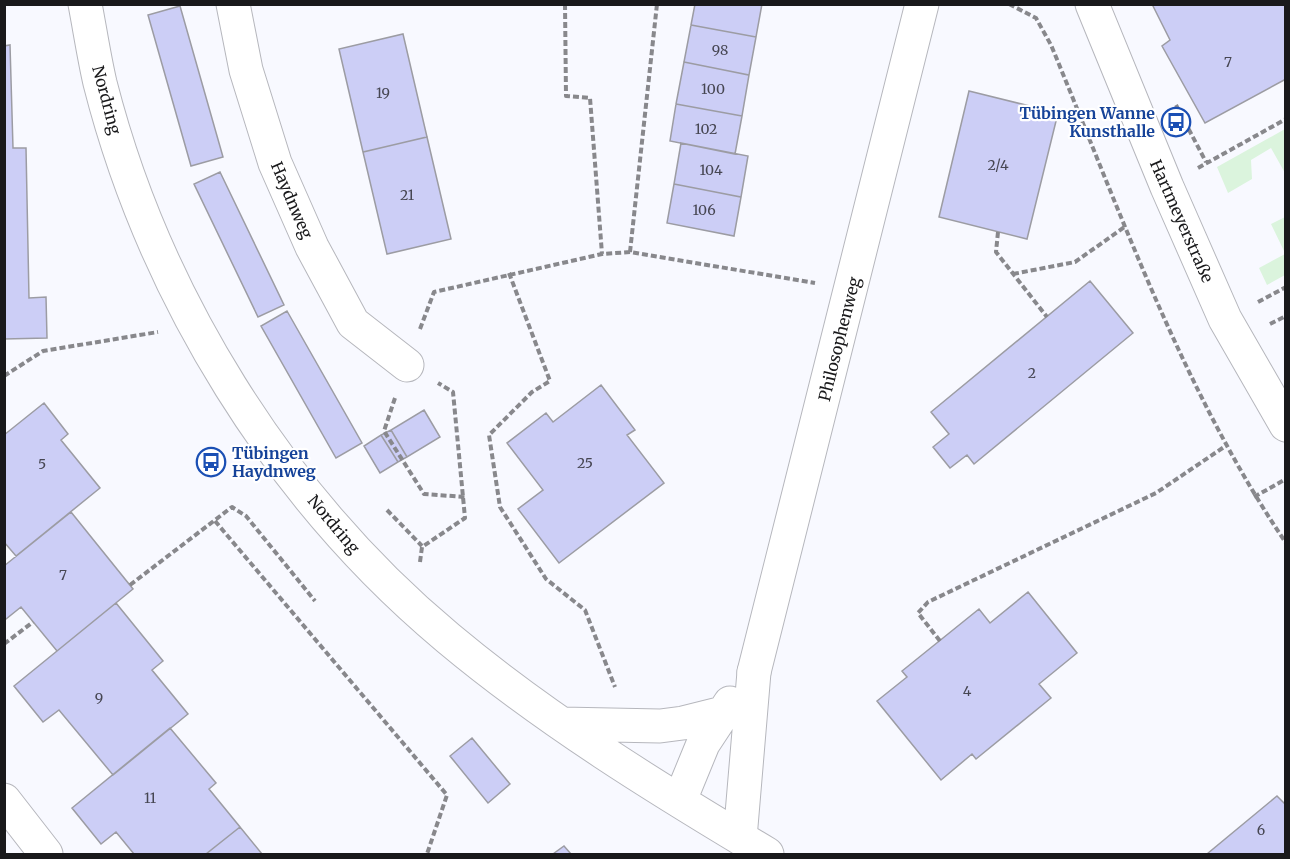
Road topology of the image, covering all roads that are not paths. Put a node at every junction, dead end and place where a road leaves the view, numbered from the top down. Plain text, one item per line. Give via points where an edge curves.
1 (85, 4) edge
2 (233, 4) edge
3 (922, 4) edge
4 (1091, 6) edge
5 (407, 365) road end
6 (1286, 425) edge
7 (754, 672) junction
8 (723, 713) junction
9 (562, 724) junction
10 (4, 800) edge
11 (680, 800) junction
12 (740, 838) junction
13 (46, 855) edge
14 (768, 855) edge

1 - 9 street, Nordring via 100,82 155,242 194,323 249,413 302,487 356,552 485,668
2 - 5 street, Haydnweg via 246,70 276,163 312,247 353,323
3 - 7 street, Philosophenweg
4 - 6 street, Hartmeyerstraße via 1225,319
7 - 8 street
7 - 12 street
8 - 9 street via 683,723
8 - 11 street via 703,744
9 - 11 street, Nordring
10 - 13 street
11 - 12 street, Nordring
12 - 14 street, Nordring

